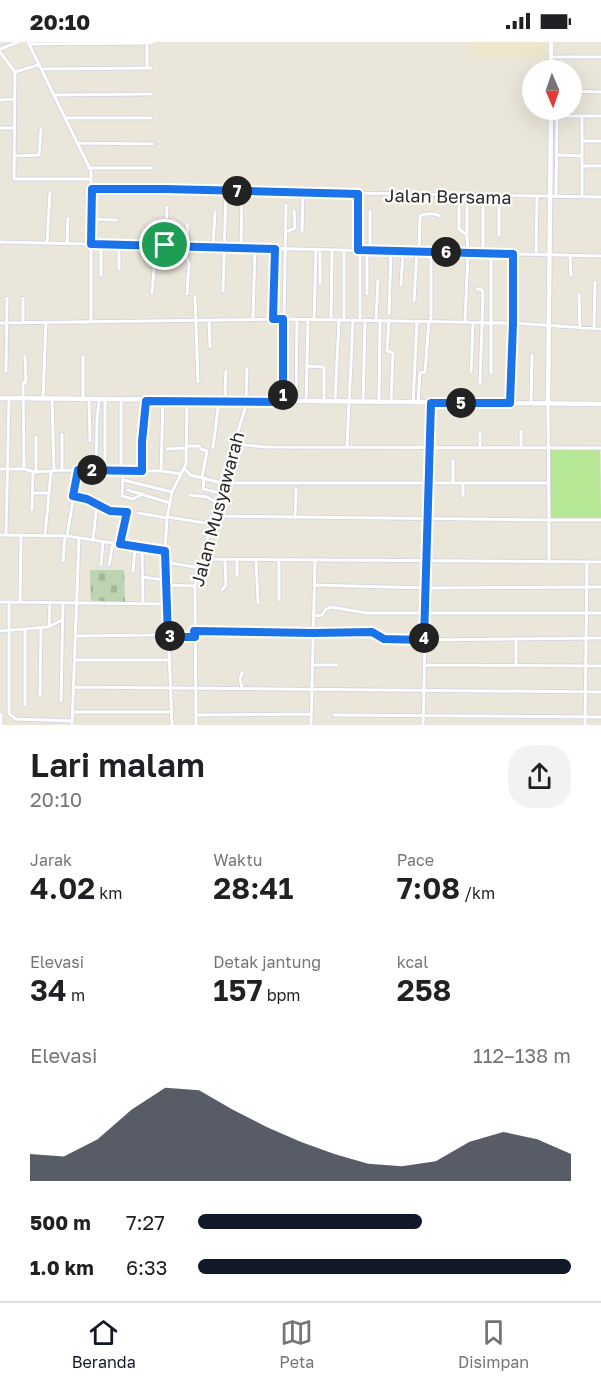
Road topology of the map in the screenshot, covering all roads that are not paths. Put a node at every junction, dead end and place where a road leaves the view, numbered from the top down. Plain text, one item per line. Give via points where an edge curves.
1 (18, 42) edge
2 (551, 42) edge
3 (29, 43) edge
4 (149, 43) edge
5 (0, 50) edge
6 (551, 57) joint
7 (601, 57) edge
8 (38, 65) junction
9 (41, 69) junction
10 (15, 72) junction
11 (582, 92) edge
12 (601, 92) edge
13 (152, 94) dead end
14 (54, 95) junction
15 (15, 99) junction
16 (0, 100) edge
17 (582, 116) joint
18 (601, 116) edge
19 (66, 118) junction
20 (151, 118) dead end
21 (554, 120) edge
22 (554, 120) edge
23 (0, 128) edge
24 (14, 128) junction
25 (41, 129) dead end
26 (583, 141) junction
27 (601, 141) edge
28 (78, 143) junction
29 (153, 144) dead end
30 (556, 155) junction
31 (14, 156) junction
32 (582, 156) junction
33 (582, 166) junction
34 (601, 166) edge
35 (90, 168) junction
36 (152, 168) dead end
37 (91, 179) junction
38 (92, 189) junction
39 (226, 190) junction
40 (242, 191) junction
41 (50, 192) dead end
42 (303, 192) junction
43 (358, 194) junction
44 (483, 196) junction
45 (500, 196) junction
46 (467, 197) junction
47 (537, 197) junction
48 (553, 197) junction
49 (582, 197) junction
50 (601, 197) edge
51 (286, 205) dead end
52 (167, 207) dead end
53 (294, 211) dead end
54 (370, 211) dead end
55 (215, 212) dead end
56 (440, 216) dead end
57 (68, 218) dead end
58 (90, 219) junction
59 (117, 220) dead end
60 (187, 224) dead end
61 (302, 231) dead end
62 (286, 232) junction
63 (467, 235) junction
64 (499, 235) dead end
65 (0, 242) edge
66 (47, 242) junction
67 (67, 243) junction
68 (91, 244) junction
69 (101, 244) junction
70 (119, 244) junction
71 (156, 245) junction
72 (165, 245) junction
73 (186, 246) junction
74 (213, 247) junction
75 (224, 247) junction
76 (241, 248) junction
77 (255, 248) junction
78 (275, 249) junction
79 (286, 249) junction
80 (318, 250) junction
81 (332, 250) junction
82 (344, 250) junction
83 (359, 250) junction
84 (369, 251) junction
85 (391, 251) junction
86 (403, 252) junction
87 (418, 252) junction
88 (431, 252) junction
89 (468, 253) junction
90 (483, 253) junction
91 (491, 253) junction
92 (513, 254) junction
93 (536, 254) junction
94 (549, 254) junction
95 (570, 255) junction
96 (601, 256) edge
97 (120, 268) dead end
98 (101, 275) dead end
99 (571, 275) dead end
100 (378, 280) dead end
101 (595, 282) dead end
102 (320, 283) dead end
103 (401, 285) dead end
104 (477, 289) dead end
105 (223, 291) dead end
106 (152, 293) dead end
107 (187, 294) dead end
108 (367, 294) dead end
109 (579, 294) dead end
110 (195, 297) dead end
111 (7, 298) dead end
112 (23, 298) dead end
113 (414, 301) dead end
114 (389, 314) dead end
115 (273, 319) junction
116 (284, 319) junction
117 (297, 319) junction
118 (212, 320) junction
119 (254, 320) junction
120 (308, 320) junction
121 (314, 320) junction
122 (331, 320) junction
123 (339, 320) junction
124 (344, 320) junction
125 (353, 320) junction
126 (360, 320) junction
127 (365, 320) junction
128 (378, 320) junction
129 (389, 320) junction
130 (197, 321) junction
131 (417, 321) junction
132 (430, 321) junction
133 (23, 322) junction
134 (46, 322) junction
135 (90, 322) junction
136 (465, 322) junction
137 (473, 322) junction
138 (482, 322) junction
139 (491, 322) junction
140 (0, 323) edge
141 (513, 323) junction
142 (7, 324) junction
143 (549, 324) junction
144 (580, 328) junction
145 (594, 328) junction
146 (601, 329) edge
147 (210, 347) dead end
148 (532, 355) dead end
149 (26, 356) dead end
150 (83, 356) dead end
151 (308, 366) junction
152 (247, 369) dead end
153 (226, 371) dead end
154 (6, 372) dead end
155 (471, 372) dead end
156 (491, 373) dead end
157 (198, 382) dead end
158 (480, 384) dead end
159 (0, 398) edge
160 (9, 398) junction
161 (24, 399) junction
162 (43, 399) junction
163 (52, 399) junction
164 (82, 400) junction
165 (89, 400) junction
166 (102, 400) junction
167 (121, 400) junction
168 (146, 401) junction
169 (163, 401) junction
170 (186, 401) junction
171 (219, 401) junction
172 (227, 401) junction
173 (246, 402) junction
174 (283, 402) junction
175 (296, 402) junction
176 (306, 402) junction
177 (324, 402) junction
178 (335, 402) junction
179 (351, 402) junction
180 (363, 402) junction
181 (379, 402) junction
182 (391, 402) junction
183 (416, 403) junction
184 (431, 403) junction
185 (510, 403) junction
186 (531, 403) junction
187 (548, 404) junction
188 (601, 404) edge
189 (521, 431) dead end
190 (480, 432) dead end
191 (62, 434) dead end
192 (36, 437) dead end
193 (90, 441) dead end
194 (234, 444) junction
195 (347, 446) junction
196 (186, 447) junction
197 (213, 447) dead end
198 (431, 447) junction
199 (480, 447) junction
200 (520, 447) junction
201 (548, 447) junction
202 (601, 448) edge
203 (167, 449) dead end
204 (453, 460) dead end
205 (0, 469) edge
206 (8, 469) junction
207 (185, 469) junction
208 (24, 470) junction
209 (62, 470) junction
210 (78, 470) junction
211 (96, 470) junction
212 (105, 470) junction
213 (122, 470) junction
214 (53, 471) junction
215 (142, 471) junction
216 (161, 471) junction
217 (35, 472) junction
218 (182, 474) junction
219 (203, 478) junction
220 (123, 480) junction
221 (222, 483) junction
222 (429, 483) junction
223 (453, 483) junction
224 (463, 483) junction
225 (548, 483) junction
226 (296, 489) dead end
227 (128, 490) dead end
228 (172, 492) junction
229 (32, 493) junction
230 (49, 493) junction
231 (219, 493) junction
232 (143, 495) junction
233 (190, 495) dead end
234 (73, 496) junction
235 (463, 496) dead end
236 (97, 503) junction
237 (170, 503) junction
238 (217, 503) junction
239 (32, 510) dead end
240 (138, 513) dead end
241 (213, 516) junction
242 (167, 517) junction
243 (295, 518) junction
244 (428, 520) junction
245 (549, 520) junction
246 (601, 520) edge
247 (205, 523) dead end
248 (0, 535) edge
249 (6, 535) junction
250 (21, 535) junction
251 (45, 535) junction
252 (66, 536) junction
253 (79, 537) junction
254 (93, 540) junction
255 (103, 542) junction
256 (113, 543) junction
257 (120, 544) junction
258 (135, 547) junction
259 (142, 548) junction
260 (165, 551) junction
261 (202, 559) junction
262 (225, 560) junction
263 (237, 560) junction
264 (256, 560) junction
265 (279, 560) junction
266 (315, 560) junction
267 (63, 561) dead end
268 (426, 561) junction
269 (165, 562) junction
270 (549, 562) junction
271 (587, 562) junction
272 (601, 562) edge
273 (101, 565) dead end
274 (109, 565) dead end
275 (200, 568) junction
276 (133, 572) dead end
277 (237, 576) dead end
278 (142, 577) junction
279 (165, 580) junction
280 (165, 585) junction
281 (314, 585) junction
282 (195, 586) junction
283 (588, 587) junction
284 (601, 587) edge
285 (426, 588) junction
286 (222, 590) dead end
287 (279, 600) dead end
288 (0, 602) edge
289 (9, 602) junction
290 (20, 602) junction
291 (50, 602) junction
292 (63, 603) junction
293 (78, 603) junction
294 (258, 603) dead end
295 (142, 604) junction
296 (166, 604) junction
297 (426, 611) junction
298 (587, 613) junction
299 (601, 613) edge
300 (313, 616) junction
301 (62, 620) junction
302 (49, 627) junction
303 (25, 628) junction
304 (41, 628) junction
305 (0, 631) edge
306 (8, 631) junction
307 (167, 631) junction
308 (194, 631) junction
309 (313, 633) junction
310 (76, 636) junction
311 (168, 637) junction
312 (195, 637) junction
313 (586, 638) junction
314 (601, 638) edge
315 (516, 639) junction
316 (424, 640) junction
317 (75, 660) junction
318 (168, 660) junction
319 (337, 664) dead end
320 (312, 665) junction
321 (425, 665) junction
322 (516, 665) junction
323 (586, 666) junction
324 (601, 666) edge
325 (242, 673) dead end
326 (74, 687) junction
327 (170, 688) junction
328 (196, 688) junction
329 (242, 689) junction
330 (312, 690) junction
331 (424, 691) junction
332 (586, 692) junction
333 (601, 692) edge
334 (40, 696) dead end
335 (60, 701) dead end
336 (26, 705) dead end
337 (73, 712) junction
338 (171, 712) junction
339 (0, 714) edge
340 (9, 714) junction
341 (311, 714) junction
342 (196, 715) junction
343 (334, 715) dead end
344 (423, 717) junction
345 (585, 717) junction
346 (601, 717) edge
347 (47, 719) junction
348 (72, 723) edge
349 (1, 725) edge
350 (47, 725) edge
351 (172, 725) edge
352 (196, 725) edge
353 (311, 725) edge
354 (423, 725) edge
355 (585, 725) edge

1 - 5 street
2 - 6 main road
3 - 4 street
3 - 8 street
4 - 9 street via 149,68
5 - 10 street
6 - 7 street
8 - 9 street
8 - 10 street
9 - 14 street
10 - 15 street
11 - 12 street
13 - 14 street
14 - 19 street
15 - 16 street
15 - 24 street
17 - 18 street
17 - 26 street
19 - 20 street
19 - 28 street
21 - 30 street
22 - 48 main road
23 - 24 street
24 - 31 street
25 - 31 street via 39,155
26 - 27 street
26 - 32 street
28 - 29 street
28 - 35 street
30 - 32 street
30 - 48 street
31 - 37 street via 15,180
32 - 33 street
33 - 34 street
33 - 49 street
35 - 36 street
35 - 37 street
37 - 38 street
38 - 39 street, Jalan Bersama
38 - 58 street
39 - 40 street, Jalan Bersama
39 - 75 street
40 - 42 street, Jalan Bersama
40 - 76 street
41 - 66 street
42 - 43 street, Jalan Bersama
42 - 61 street
43 - 46 street, Jalan Bersama
43 - 83 street
44 - 45 street, Jalan Bersama
44 - 46 street, Jalan Bersama
44 - 90 street
45 - 47 street, Jalan Bersama
45 - 64 street
46 - 63 street
46 - 63 street via 459,204 458,212 459,229
47 - 48 street, Jalan Bersama
47 - 93 street
48 - 49 street, Jalan Bersama
48 - 94 main road
49 - 50 street, Jalan Bersama
51 - 62 street
52 - 72 street
53 - 62 street via 295,228
54 - 84 street
55 - 74 street
56 - 87 street via 420,216
57 - 67 street
58 - 59 street
58 - 68 street
60 - 73 street
62 - 79 street
63 - 89 street
65 - 66 street
66 - 67 street
67 - 68 street
68 - 69 street
68 - 135 street
69 - 70 street
69 - 98 street
70 - 71 street
70 - 97 street
71 - 72 street
71 - 106 street
72 - 73 street
73 - 74 street
73 - 107 street
74 - 75 street
75 - 76 street
75 - 105 street
76 - 77 street
77 - 78 street
77 - 119 street
78 - 79 street
78 - 115 street
79 - 80 street
79 - 116 street
80 - 81 street
80 - 102 street
80 - 121 street
81 - 82 street
81 - 122 street
82 - 83 street
82 - 124 street
83 - 84 street
83 - 126 street
84 - 85 street
84 - 108 street
85 - 86 street
85 - 114 street
86 - 87 street
86 - 103 street
87 - 88 street
87 - 113 street
88 - 89 street
88 - 132 street
89 - 90 street
89 - 136 street
90 - 91 street
91 - 92 street
91 - 139 street
92 - 93 street
92 - 141 street
93 - 94 street
94 - 95 street
94 - 143 main road
95 - 96 street
95 - 99 street
100 - 128 street
101 - 145 street
104 - 138 street via 483,293
109 - 144 street
110 - 130 street
111 - 142 street
112 - 133 street
115 - 116 street
115 - 119 street
116 - 117 street
116 - 174 street
117 - 120 street
117 - 175 street
118 - 119 street
118 - 130 street
118 - 147 street
120 - 121 street
120 - 151 street
121 - 122 street
122 - 123 street
123 - 124 street
123 - 178 street
124 - 125 street
125 - 126 street
125 - 179 street
126 - 127 street
127 - 128 street
127 - 180 street
128 - 129 street
128 - 181 street
129 - 131 street
129 - 182 street via 387,351 393,352
130 - 135 street
130 - 157 street
131 - 132 street
131 - 183 street
132 - 136 street
132 - 183 street via 425,372 420,374
133 - 134 street
133 - 142 street
134 - 135 street
134 - 162 street
136 - 137 street
137 - 138 street
137 - 155 street
138 - 139 street
138 - 158 street
139 - 141 street
139 - 156 street
140 - 142 street
141 - 143 street
141 - 185 street
142 - 154 street
143 - 144 street
143 - 187 main road
144 - 145 street
145 - 146 street
148 - 186 street
149 - 161 street
150 - 164 street
151 - 176 street
151 - 177 street via 324,367
152 - 173 street, Jalan Musyawarah
153 - 172 street
159 - 160 main road
160 - 161 main road
160 - 206 street
161 - 162 main road
161 - 208 street
162 - 163 main road
163 - 164 main road
163 - 214 street
164 - 165 main road
165 - 166 main road
165 - 193 street
166 - 167 main road
166 - 211 street via 97,421
166 - 212 street
167 - 168 main road
167 - 213 street
168 - 169 main road
168 - 215 street
169 - 170 main road
169 - 216 street
170 - 171 main road
170 - 196 street
171 - 172 main road
171 - 197 street
172 - 173 main road
173 - 174 main road
173 - 194 street, Jalan Musyawarah
174 - 175 main road
175 - 176 main road
176 - 177 main road
177 - 178 main road
178 - 179 main road
179 - 180 main road
179 - 195 street
180 - 181 main road
181 - 182 main road
182 - 183 main road
183 - 184 main road
184 - 185 main road
184 - 198 street
185 - 186 main road
186 - 187 main road
187 - 188 main road
187 - 201 street
189 - 200 street
190 - 199 street
191 - 209 street
192 - 217 street
194 - 195 street
194 - 221 street, Jalan Musyawarah
195 - 198 street
196 - 203 street
196 - 207 street
196 - 219 street via 199,446 207,451
198 - 199 street
198 - 222 street
199 - 200 street
200 - 201 street
201 - 202 street
201 - 225 street
204 - 223 street
205 - 206 street
206 - 208 street
206 - 249 street
207 - 218 street
207 - 219 street
208 - 217 street
209 - 210 street
209 - 214 street
210 - 211 street
210 - 234 street
211 - 212 street
212 - 213 street
213 - 215 street
213 - 220 street
214 - 217 street
214 - 230 street
215 - 216 street
216 - 218 street
217 - 229 street
218 - 228 street
219 - 221 street
219 - 231 street via 203,489
220 - 228 street
220 - 232 street via 122,496 133,499
221 - 222 street
221 - 231 street, Jalan Musyawarah
222 - 223 street
222 - 244 street
223 - 224 street
224 - 225 street
224 - 235 street
225 - 245 street
226 - 243 street
227 - 232 street
228 - 237 street
229 - 230 street
229 - 239 street
230 - 251 street
231 - 238 street, Jalan Musyawarah
232 - 237 street
233 - 238 street
234 - 236 street
234 - 252 street
236 - 254 street
236 - 257 street via 110,511 127,512
237 - 242 street
238 - 241 street, Jalan Musyawarah
240 - 242 street
241 - 243 street
241 - 261 street, Jalan Musyawarah
242 - 247 street
242 - 260 street
243 - 244 street
244 - 245 street
244 - 268 street
245 - 246 street
245 - 270 street
248 - 249 street
249 - 250 street
250 - 251 street
250 - 290 street
251 - 252 street
252 - 253 street
252 - 267 street
253 - 254 street
253 - 293 street
254 - 255 street
255 - 256 street
255 - 273 street
256 - 257 street
256 - 274 street
257 - 258 street
258 - 259 street
258 - 276 street
259 - 260 street
259 - 278 street
260 - 269 street
261 - 262 street
261 - 275 street, Jalan Musyawarah
262 - 263 street
262 - 286 street via 226,584
263 - 264 street
263 - 277 street
264 - 265 street
264 - 294 street
265 - 266 street
265 - 287 street
266 - 268 street
266 - 281 street
268 - 270 street
268 - 285 street
269 - 275 street
269 - 279 street
270 - 271 street
271 - 272 street
271 - 283 street
275 - 282 street, Jalan Musyawarah
278 - 279 street
278 - 295 street
279 - 280 street
280 - 282 street
280 - 296 street
281 - 285 street
281 - 300 street
282 - 308 street, Jalan Musyawarah
283 - 284 street
283 - 285 street
283 - 298 street
285 - 297 street
288 - 289 street
289 - 290 street
289 - 306 street
290 - 291 street
291 - 292 street
291 - 302 street
292 - 293 street
292 - 301 street
293 - 295 street
293 - 310 street
295 - 296 street
296 - 307 street
297 - 298 street
297 - 300 street via 362,612 331,607 322,615
297 - 316 street
298 - 299 street
298 - 313 street
300 - 309 street
301 - 302 street
301 - 335 street
302 - 304 street
303 - 304 street
303 - 306 street
303 - 336 street
304 - 334 street
305 - 306 street
306 - 340 street
307 - 310 street via 152,635
307 - 311 street
308 - 309 street
308 - 312 street, Jalan Musyawarah
309 - 316 street via 372,632 384,639
309 - 320 street
310 - 317 street
311 - 312 street
311 - 318 street
312 - 328 street, Jalan Musyawarah
313 - 314 street
313 - 315 street
313 - 323 street
315 - 316 street
315 - 322 street
316 - 321 street
317 - 318 street
317 - 326 street
318 - 327 street
319 - 320 street
320 - 330 street
321 - 322 street
321 - 331 street
322 - 323 street
323 - 324 street
323 - 332 street
325 - 329 street
326 - 327 street
326 - 337 street
327 - 328 street
327 - 338 street
328 - 329 street
328 - 342 street, Jalan Musyawarah
329 - 330 street
330 - 331 street
330 - 341 street
331 - 332 street
331 - 344 street
332 - 333 street
332 - 345 street
337 - 338 street
337 - 348 street
338 - 351 street
339 - 340 street
339 - 349 street
340 - 347 street via 16,719
341 - 342 street
341 - 353 street
342 - 352 street, Jalan Musyawarah
343 - 344 street
344 - 345 street
344 - 354 street
345 - 346 street
345 - 355 street
347 - 348 street
347 - 350 street

